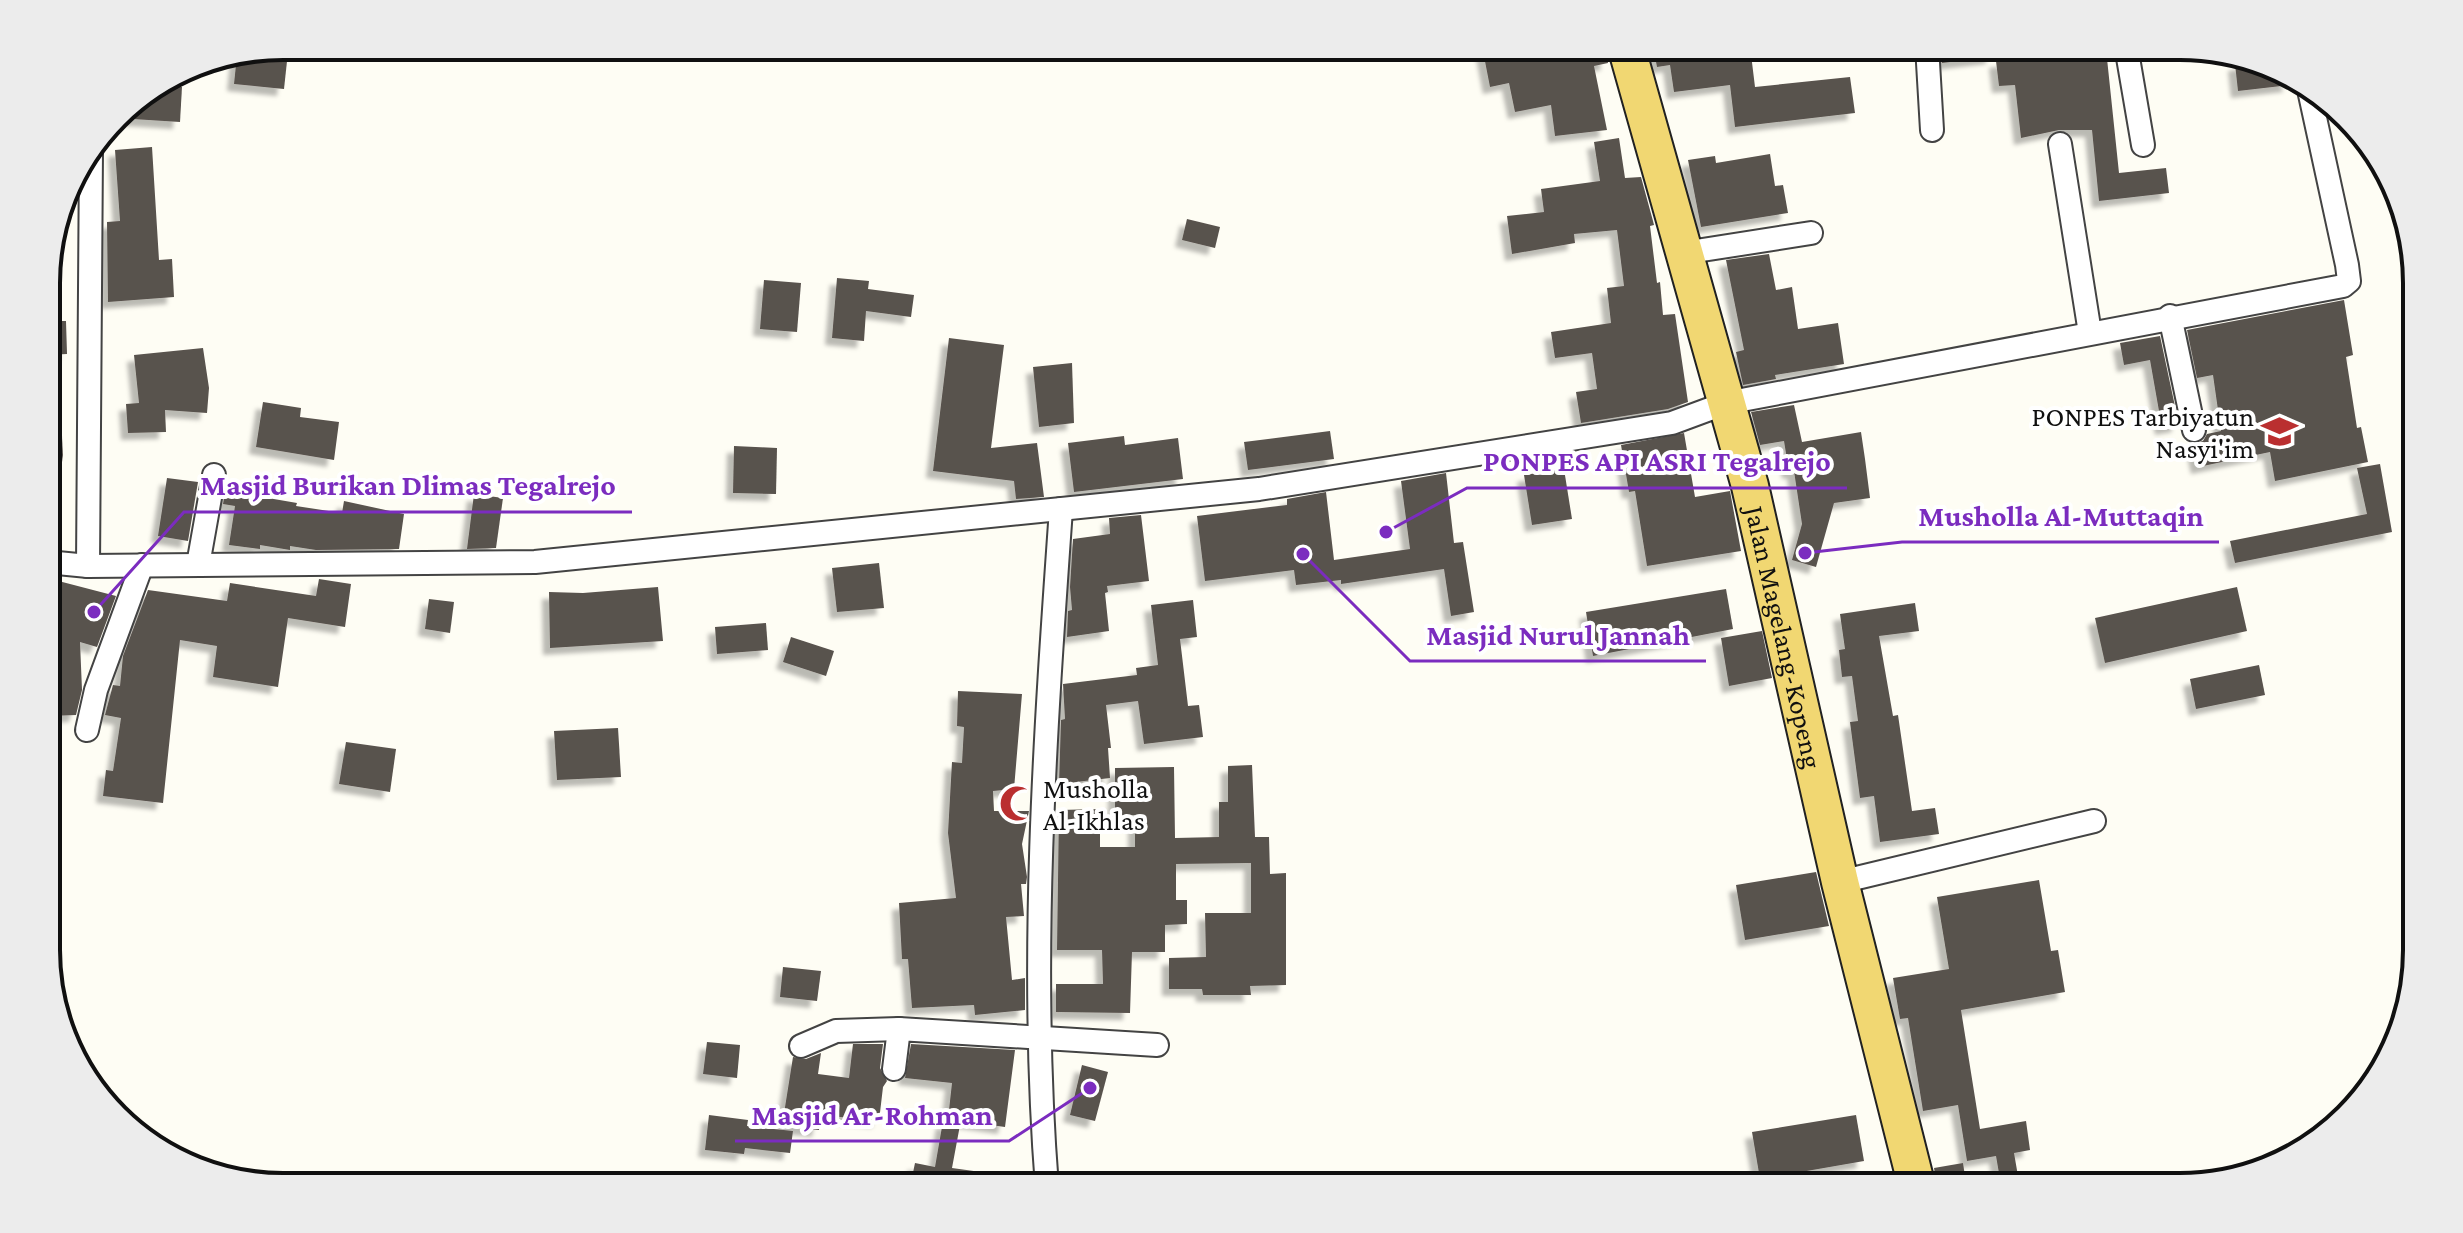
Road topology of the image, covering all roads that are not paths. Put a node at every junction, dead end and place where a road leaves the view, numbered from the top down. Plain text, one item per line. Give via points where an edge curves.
1 (1630, 60) edge
2 (1928, 60) edge
3 (2128, 60) edge
4 (2312, 103) edge
5 (1932, 130) dead end
6 (2060, 144) dead end
7 (2143, 145) dead end
8 (91, 170) edge
9 (1811, 233) dead end
10 (1683, 253) junction
11 (2170, 316) junction
12 (2090, 333) junction
13 (1726, 403) junction
14 (2194, 430) dead end
15 (214, 475) dead end
16 (1061, 509) junction
17 (60, 563) edge
18 (142, 565) junction
19 (198, 565) junction
20 (88, 566) junction
21 (87, 730) dead end
22 (2094, 821) dead end
23 (1840, 882) junction
24 (899, 1029) junction
25 (1038, 1037) junction
26 (1157, 1045) dead end
27 (801, 1046) dead end
28 (894, 1069) dead end
29 (1046, 1173) edge
30 (1913, 1173) edge

1 - 10 main road, Jalan Magelang-Kopeng
2 - 5 street
3 - 7 street
4 - 11 street via 2347,284
6 - 12 street
8 - 20 street
9 - 10 street
10 - 13 main road, Jalan Magelang-Kopeng
11 - 12 street
11 - 14 street
12 - 13 street
13 - 16 street via 1672,423 1259,489
13 - 23 main road, Jalan Magelang-Kopeng via 1750,486
15 - 19 street
16 - 19 street via 535,562
16 - 25 street via 1043,757
17 - 20 street
18 - 19 street
18 - 20 street
18 - 21 street via 96,690
22 - 23 street
23 - 30 main road, Jalan Magelang-Kopeng
24 - 25 street
24 - 27 street via 836,1031
24 - 28 street
25 - 26 street
25 - 29 street

